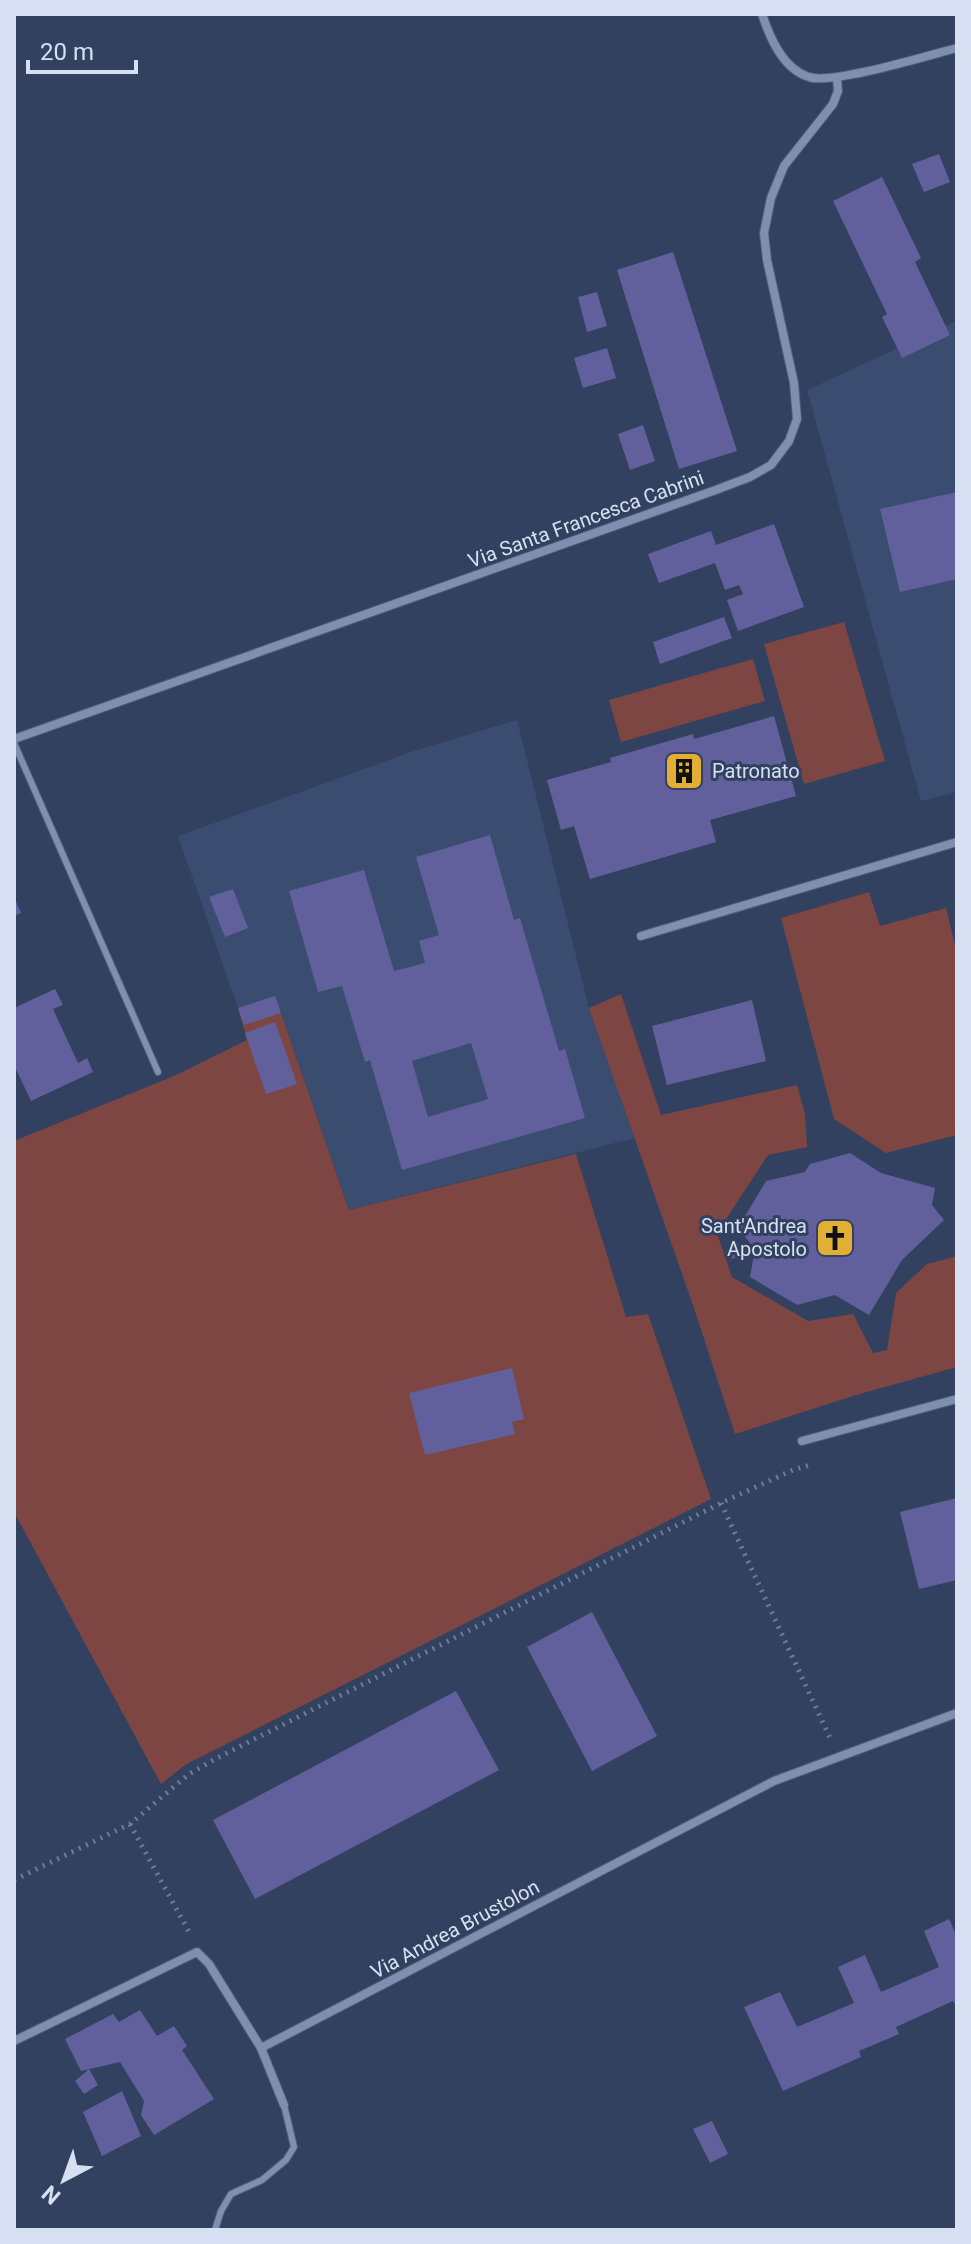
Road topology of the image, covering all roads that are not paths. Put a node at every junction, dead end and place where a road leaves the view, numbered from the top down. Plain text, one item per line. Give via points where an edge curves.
1 (762, 14) edge
2 (957, 48) edge
3 (837, 78) junction
4 (14, 741) edge
5 (957, 842) edge
6 (641, 936) dead end
7 (158, 1072) dead end
8 (957, 1399) edge
9 (802, 1441) dead end
10 (957, 1713) edge
11 (14, 2041) edge
12 (261, 2048) junction
13 (284, 2105) joint
14 (215, 2230) edge

1 - 3 street via 769,36 789,64 810,78
2 - 3 street
3 - 4 street, Via Santa Francesca Cabrini via 833,104 784,166 764,233 797,419 771,465 713,491
4 - 7 lane
5 - 6 street
8 - 9 street
10 - 12 street, Via Andrea Brustolon via 774,1781
11 - 12 street via 197,1952
12 - 13 street
13 - 14 lane via 294,2147 262,2180 231,2194

